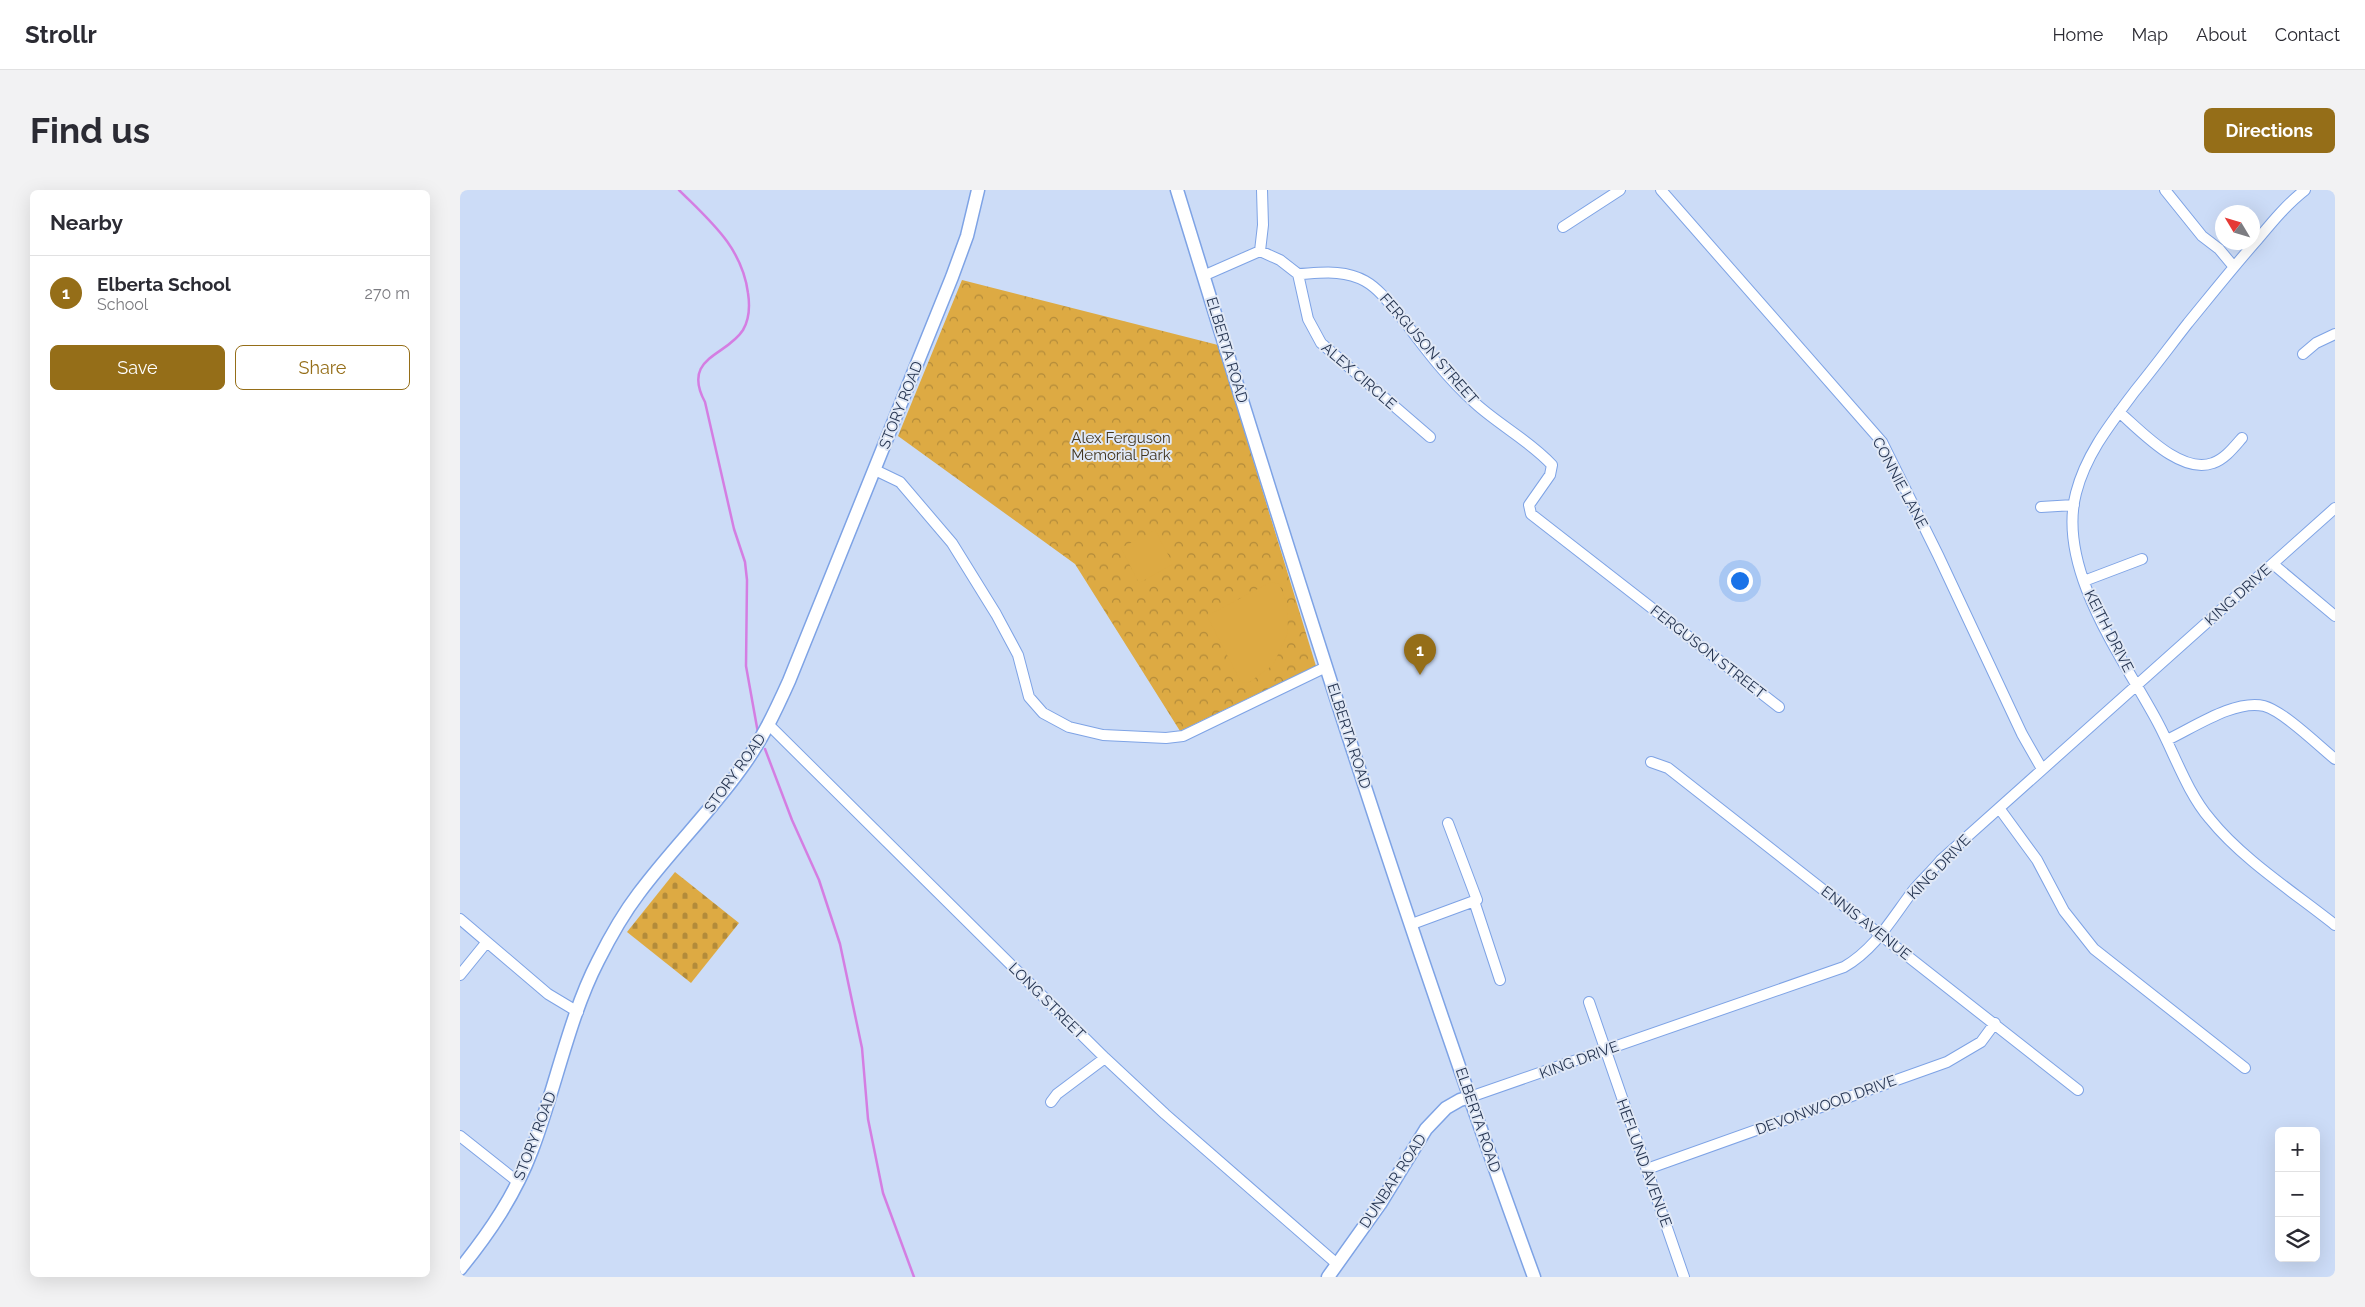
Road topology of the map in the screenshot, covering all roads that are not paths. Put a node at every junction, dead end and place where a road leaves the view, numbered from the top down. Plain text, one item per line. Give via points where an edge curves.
1 (978, 190) edge
2 (1177, 190) edge
3 (1262, 190) edge
4 (1620, 190) edge
5 (1661, 190) edge
6 (2166, 190) edge
7 (2306, 190) edge
8 (1563, 227) dead end
9 (1260, 251) junction
10 (2234, 267) junction
11 (1298, 274) junction
12 (1203, 276) junction
13 (2335, 334) edge
14 (2303, 354) dead end
15 (2119, 412) junction
16 (1430, 437) dead end
17 (2242, 438) dead end
18 (875, 470) junction
19 (2074, 505) junction
20 (2041, 507) dead end
21 (2335, 508) edge
22 (2142, 559) dead end
23 (2273, 564) junction
24 (2084, 581) junction
25 (2335, 616) edge
26 (1326, 667) junction
27 (2138, 684) junction
28 (1778, 707) dead end
29 (769, 725) junction
30 (2167, 740) junction
31 (2335, 758) edge
32 (1650, 762) dead end
33 (2042, 769) junction
34 (1999, 808) junction
35 (1448, 823) dead end
36 (1474, 901) junction
37 (460, 919) edge
38 (1412, 924) junction
39 (2335, 925) edge
40 (1881, 935) junction
41 (486, 943) junction
42 (460, 975) edge
43 (1500, 980) dead end
44 (1589, 1002) dead end
45 (578, 1012) junction
46 (1995, 1024) junction
47 (1604, 1050) junction
48 (1105, 1058) junction
49 (2245, 1068) dead end
50 (2078, 1090) dead end
51 (1470, 1098) junction
52 (1051, 1102) dead end
53 (460, 1136) edge
54 (1647, 1169) junction
55 (518, 1182) junction
56 (1337, 1264) junction
57 (460, 1270) edge
58 (1328, 1277) edge
59 (1534, 1277) edge
60 (1684, 1277) edge

1 - 18 street, STORY ROAD via 952,278
2 - 12 street, ELBERTA ROAD
3 - 9 street
4 - 8 street
5 - 33 street, CONNIE LANE via 1882,442 2022,734
6 - 10 street via 2202,236 2219,248
7 - 10 street, KEITH DRIVE via 2289,202
9 - 11 street via 1280,260
9 - 12 street
10 - 15 street, KEITH DRIVE
11 - 16 street, ALEX CIRCLE via 1308,319 1321,343
11 - 28 street, FERGUSON STREET via 1337,272 1350,275 1366,281 1380,293 1474,403 1552,465 1550,475 1529,505 1531,514
12 - 26 street, ELBERTA ROAD
13 - 14 street
15 - 17 street via 2170,456 2184,461 2213,464
15 - 19 street, KEITH DRIVE via 2082,471
18 - 26 street via 900,482 952,543 1018,655 1029,696 1043,713 1069,727 1103,735 1183,736
18 - 29 street, STORY ROAD
19 - 20 street
19 - 24 street, KEITH DRIVE via 2075,544
21 - 23 street, KING DRIVE
22 - 24 street
23 - 25 street
23 - 27 street, KING DRIVE
24 - 27 street, KEITH DRIVE via 2118,654
26 - 38 street, ELBERTA ROAD
27 - 30 street, KEITH DRIVE
27 - 33 street, KING DRIVE
29 - 45 street, STORY ROAD via 727,788 625,913 597,963
29 - 48 street, LONG STREET
30 - 31 street via 2236,707 2265,706
30 - 39 street, KEITH DRIVE via 2208,818 2231,842
32 - 40 street, ENNIS AVENUE via 1668,768
33 - 34 street, KING DRIVE
34 - 40 street, KING DRIVE via 1941,860
34 - 49 street via 2037,860 2064,911 2094,949
35 - 36 street via 1477,900
36 - 38 street
36 - 43 street
37 - 41 street
38 - 51 street, ELBERTA ROAD
40 - 46 street, ENNIS AVENUE
40 - 47 street, KING DRIVE via 1869,950 1844,968
41 - 42 street
41 - 45 street via 548,994
44 - 47 street, HEFLUND AVENUE
45 - 55 street, STORY ROAD via 544,1117
46 - 50 street, ENNIS AVENUE
46 - 54 street, DEVONWOOD DRIVE via 1981,1042 1947,1062
47 - 51 street, KING DRIVE
47 - 54 street, HEFLUND AVENUE
48 - 52 street
48 - 56 street, LONG STREET
51 - 56 street, DUNBAR ROAD via 1446,1108 1426,1128 1380,1204
51 - 59 street, ELBERTA ROAD
53 - 55 street
54 - 60 street, HEFLUND AVENUE
55 - 57 street, STORY ROAD via 503,1212
56 - 58 street, DUNBAR ROAD

